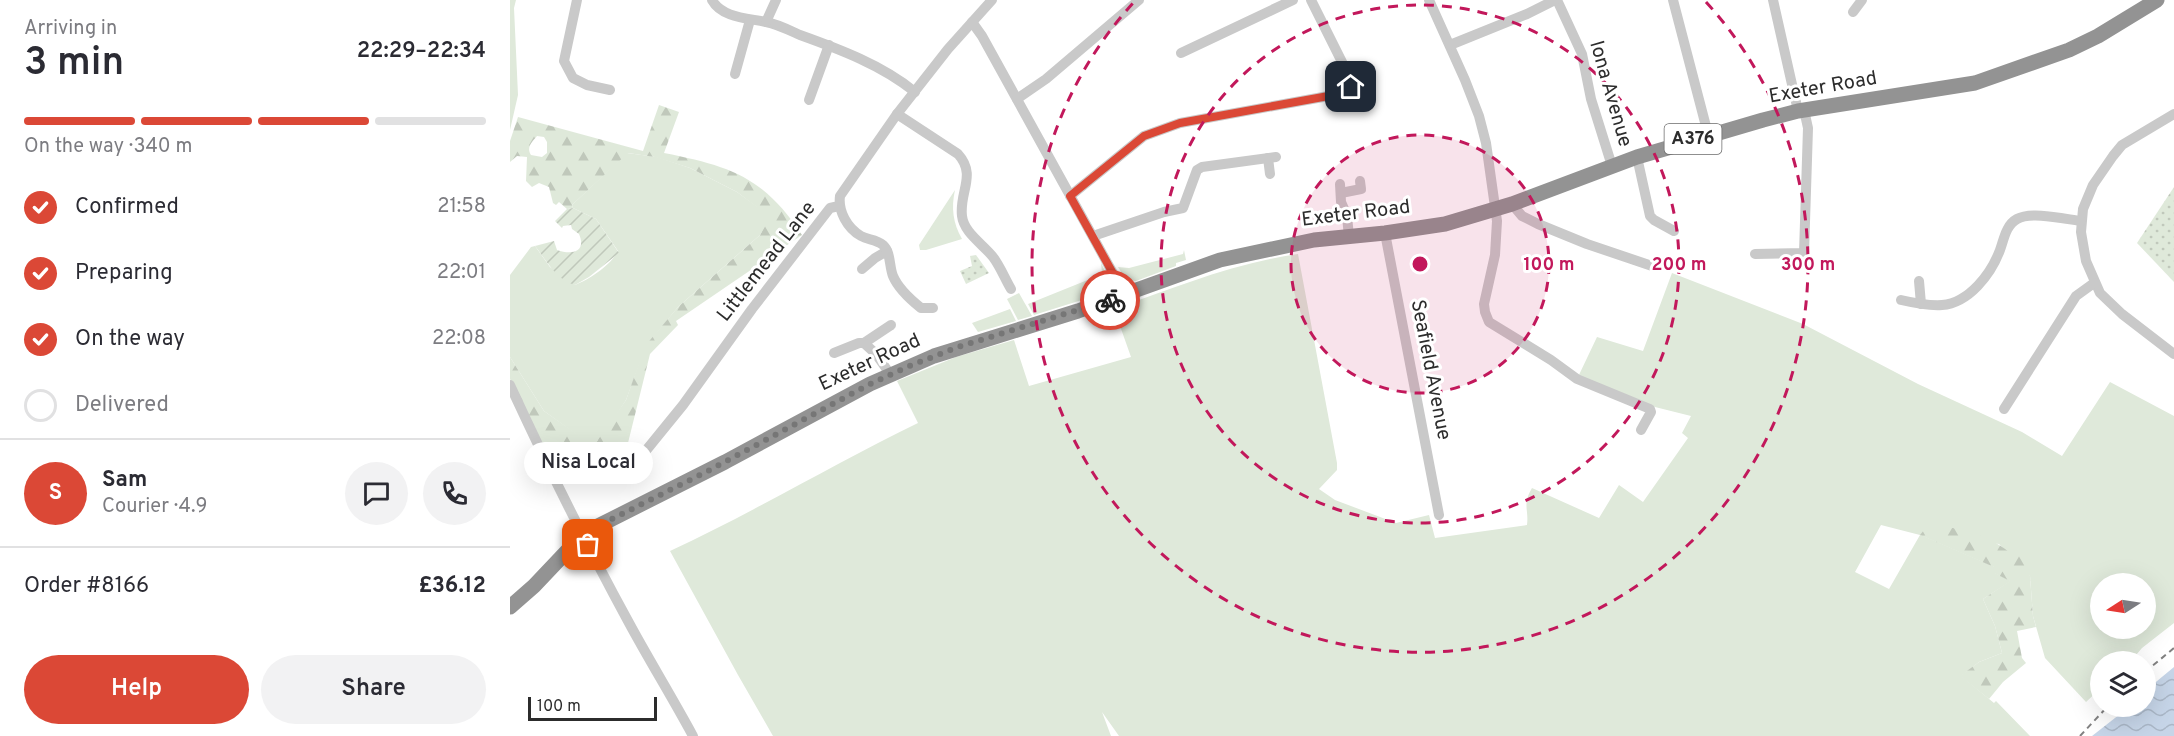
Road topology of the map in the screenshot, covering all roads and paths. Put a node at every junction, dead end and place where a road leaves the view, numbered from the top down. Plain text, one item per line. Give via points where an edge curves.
1 (577, 0) edge
2 (712, 0) edge
3 (776, 0) edge
4 (992, 0) edge
5 (1139, 0) edge
6 (1293, 0) edge
7 (1311, 0) edge
8 (1429, 0) edge
9 (1556, 0) edge
10 (1673, 0) edge
11 (1773, 0) edge
12 (1862, 0) edge
13 (2157, 0) edge
14 (1853, 12) dead end
15 (750, 20) junction
16 (766, 22) junction
17 (972, 22) junction
18 (1186, 37) dead end
19 (829, 45) junction
20 (1450, 45) junction
21 (735, 74) dead end
22 (610, 90) dead end
23 (915, 92) junction
24 (1017, 99) junction
25 (809, 100) dead end
26 (1801, 111) junction
27 (897, 114) junction
28 (2174, 114) edge
29 (1708, 134) junction
30 (1638, 157) junction
31 (1612, 166) junction
32 (1270, 174) dead end
33 (1360, 181) dead end
34 (1070, 196) junction
35 (1512, 204) junction
36 (839, 206) junction
37 (1496, 209) junction
38 (2081, 221) junction
39 (1674, 231) dead end
40 (1385, 233) junction
41 (1093, 236) junction
42 (1349, 237) junction
43 (887, 251) junction
44 (1755, 254) dead end
45 (1655, 267) dead end
46 (862, 269) dead end
47 (1919, 281) dead end
48 (2094, 283) junction
49 (1011, 289) dead end
50 (1125, 295) junction
51 (1900, 300) dead end
52 (1921, 304) junction
53 (933, 308) dead end
54 (891, 325) dead end
55 (864, 343) junction
56 (834, 353) dead end
57 (2174, 354) edge
58 (891, 374) junction
59 (510, 385) edge
60 (2014, 393) junction
61 (2025, 400) dead end
62 (2004, 409) dead end
63 (1641, 430) dead end
64 (635, 464) dead end
65 (1439, 515) dead end
66 (584, 536) junction
67 (510, 607) edge
68 (693, 736) edge

1 - 22 street via 564,61 573,78
2 - 15 street via 725,12
3 - 16 street
4 - 17 street, Littlemead Lane
5 - 24 street
6 - 18 street via 1186,51
7 - 34 street via 1351,80 1345,93 1180,123 1152,132
8 - 20 street
9 - 20 street
9 - 31 street, Iona Avenue via 1582,54
10 - 29 street
11 - 26 street
12 - 14 street
13 - 26 highway, Exeter Road / A376 via 2069,50 1982,81
15 - 16 street
15 - 21 street
16 - 19 street
17 - 23 street, Littlemead Lane
17 - 24 street
19 - 23 street via 884,71
19 - 25 street
20 - 37 street via 1479,116
23 - 27 street, Littlemead Lane
24 - 34 street
26 - 29 highway, Exeter Road / A376
26 - 44 street via 1808,128 1804,253
27 - 36 street, Littlemead Lane via 844,189
27 - 49 street via 964,161 968,169 962,216 965,226 993,257
28 - 38 street via 2121,145 2100,172
29 - 30 highway, Exeter Road / A376
30 - 31 highway, Exeter Road / A376
30 - 39 street via 1650,216
31 - 35 highway, Exeter Road / A376
32 - 41 street via 1272,158 1202,167 1197,170 1183,208
33 - 42 street via 1361,189 1340,188
34 - 41 street
35 - 37 highway, Exeter Road / A376
35 - 45 street via 1522,216 1538,224
36 - 43 street via 858,234 882,244
36 - 64 street, Littlemead Lane via 830,208
37 - 40 highway, Exeter Road / A376 via 1445,224
37 - 63 street via 1495,255 1484,304 1487,319 1577,379 1650,409
38 - 48 street via 2084,253
38 - 52 street via 2032,215 2018,218 2007,230 1993,265 1975,287 1957,301
40 - 42 highway, Exeter Road / A376
40 - 65 street, Seafield Avenue
41 - 50 street
42 - 50 highway, Exeter Road / A376 via 1314,240 1220,260
43 - 46 street
43 - 53 street via 893,277 901,289 921,308
47 - 52 street
48 - 57 street via 2109,303
48 - 60 street via 2072,301
50 - 58 highway, Exeter Road / A376 via 958,347
51 - 52 street
54 - 55 street
55 - 56 street
55 - 58 street
58 - 66 highway, Exeter Road / A376 via 609,519
59 - 66 street
60 - 61 street
60 - 62 street
66 - 67 highway, A376
66 - 68 street

